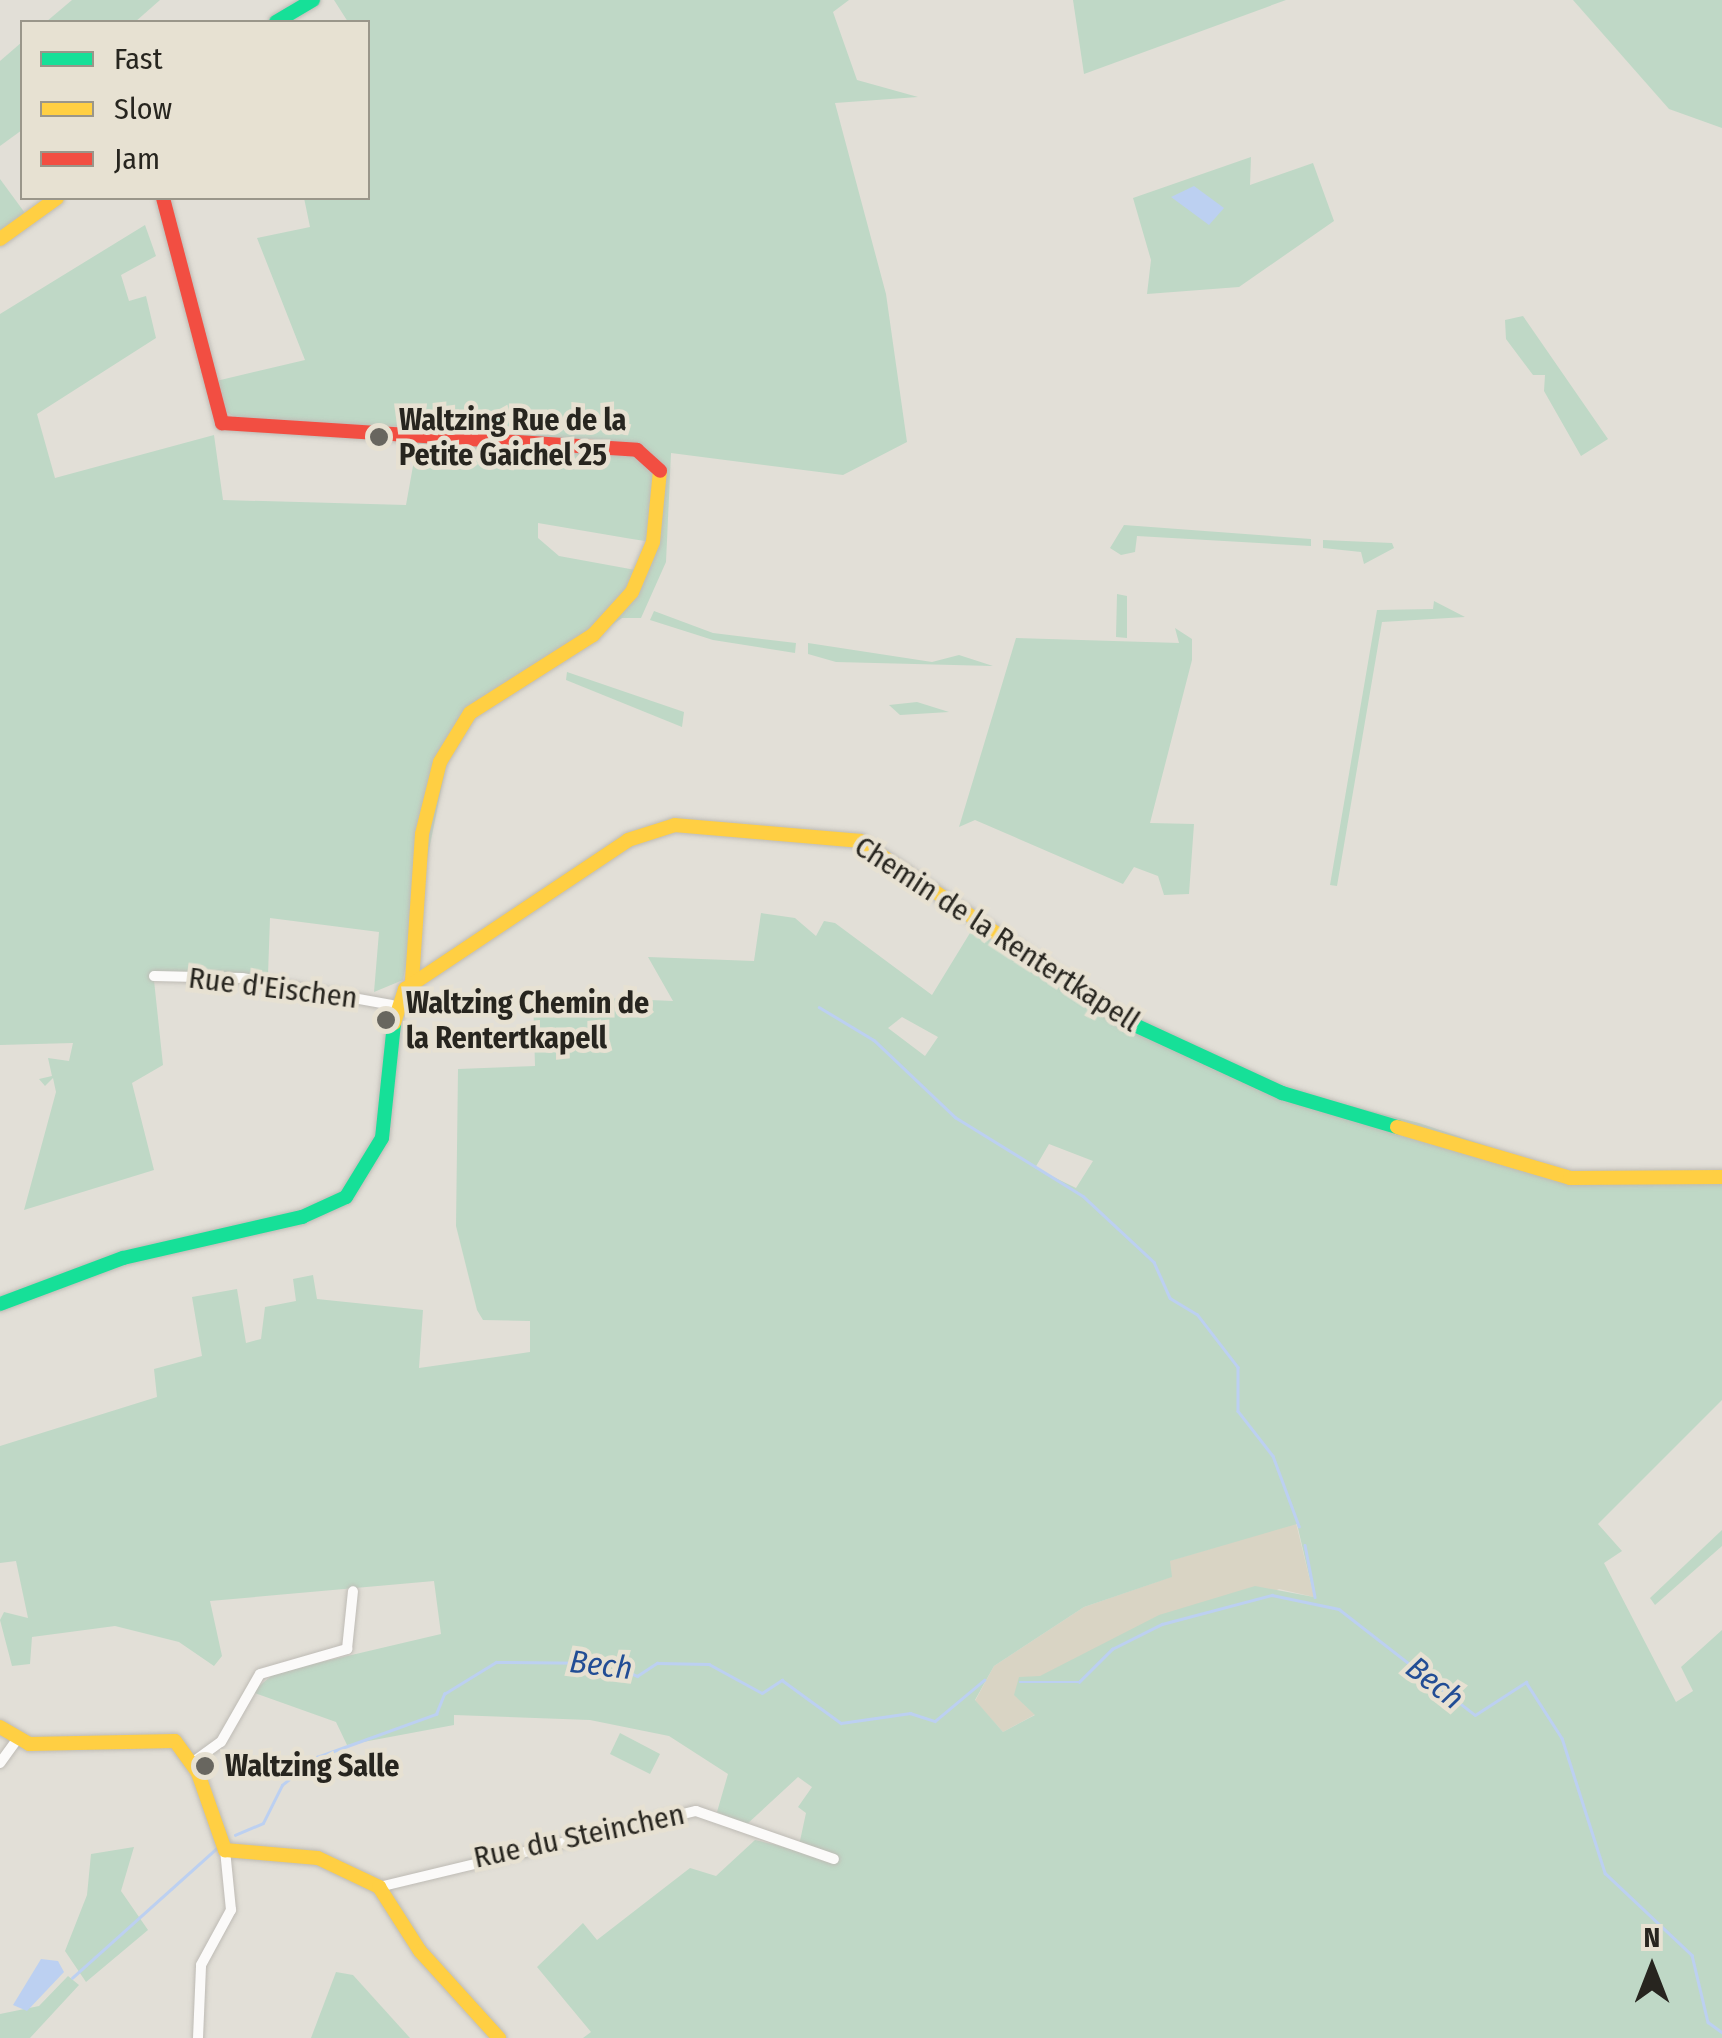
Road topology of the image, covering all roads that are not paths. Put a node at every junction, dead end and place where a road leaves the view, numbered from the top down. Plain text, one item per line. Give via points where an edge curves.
1 (313, 0) edge
2 (279, 20) edge
3 (53, 200) edge
4 (163, 200) edge
5 (0, 239) edge
6 (154, 976) dead end
7 (412, 982) junction
8 (392, 1005) junction
9 (1722, 1177) edge
10 (0, 1304) edge
11 (353, 1591) dead end
12 (0, 1727) edge
13 (16, 1741) junction
14 (193, 1762) junction
15 (0, 1763) edge
16 (225, 1850) junction
17 (834, 1859) dead end
18 (379, 1887) junction
19 (198, 2038) edge
20 (500, 2038) edge

1 - 2 street
3 - 5 street
4 - 7 street via 222,423 637,450 660,472 652,542 623,604 593,634 470,713 440,762 422,834
6 - 8 street, Rue d'Eischen via 242,978
7 - 8 street, Chemin de la Rentertkapell
7 - 9 street, Chemin de la Rentertkapell via 492,939 652,829 835,833 884,854 1124,1020 1282,1093 1570,1178
8 - 10 street via 382,1138 346,1197 302,1216 122,1258
11 - 14 street via 346,1649 260,1674 221,1742
12 - 13 street
13 - 14 street via 160,1736
13 - 15 street
14 - 16 street
16 - 18 street via 318,1858
16 - 19 street via 231,1910 201,1965
17 - 18 street, Rue du Steinchen via 696,1810
18 - 20 street via 420,1951

